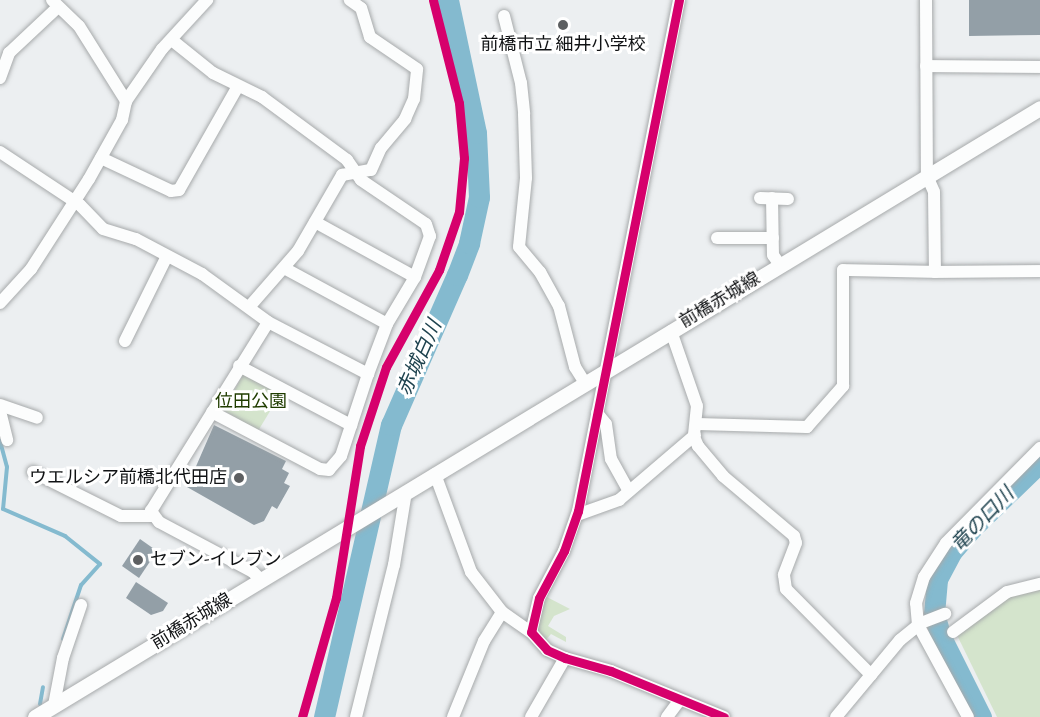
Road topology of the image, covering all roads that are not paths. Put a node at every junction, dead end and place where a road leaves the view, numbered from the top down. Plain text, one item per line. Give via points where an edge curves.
1 (207, 0) edge
2 (350, 0) edge
3 (679, 0) edge
4 (926, 0) edge
5 (59, 4) edge
6 (504, 16) dead end
7 (173, 41) junction
8 (926, 66) junction
9 (1040, 67) edge
10 (0, 78) edge
11 (237, 88) junction
12 (126, 101) junction
13 (1040, 108) edge
14 (0, 152) edge
15 (101, 158) junction
16 (356, 171) junction
17 (927, 176) junction
18 (788, 199) dead end
19 (74, 201) junction
20 (315, 222) junction
21 (717, 237) dead end
22 (773, 238) junction
23 (165, 258) junction
24 (780, 265) junction
25 (284, 268) junction
26 (1040, 271) edge
27 (935, 272) junction
28 (415, 277) junction
29 (0, 303) edge
30 (250, 306) junction
31 (268, 322) junction
32 (387, 324) junction
33 (671, 331) junction
34 (125, 341) dead end
35 (239, 366) junction
36 (605, 371) junction
37 (368, 374) junction
38 (585, 383) junction
39 (0, 405) edge
40 (0, 411) edge
41 (212, 412) junction
42 (597, 413) junction
43 (38, 418) dead end
44 (351, 425) junction
45 (696, 429) junction
46 (7, 440) dead end
47 (1040, 448) edge
48 (33, 472) dead end
49 (435, 474) junction
50 (628, 490) junction
51 (404, 494) junction
52 (577, 515) junction
53 (155, 519) junction
54 (261, 580) junction
55 (1040, 584) edge
56 (81, 605) dead end
57 (502, 612) junction
58 (943, 615) dead end
59 (919, 624) junction
60 (531, 632) junction
61 (953, 632) dead end
62 (565, 658) junction
63 (871, 675) junction
64 (680, 700) junction
65 (54, 705) junction
66 (35, 717) edge
67 (356, 717) edge
68 (453, 717) edge
69 (531, 717) edge
70 (667, 717) edge
71 (724, 717) edge
72 (836, 717) edge
73 (968, 717) edge

1 - 7 street
2 - 16 street via 361,8 370,37 417,69 414,99 405,119 381,148 371,170
3 - 36 street
4 - 8 street
5 - 10 street via 9,53
5 - 12 street via 79,26
6 - 38 street via 521,83 524,114 526,178 519,247 540,272 559,306 575,368
7 - 11 street
7 - 12 street via 162,49
8 - 9 street
8 - 17 street
11 - 15 street via 179,190 171,191
11 - 16 street via 262,97 347,160
12 - 15 street via 122,120
13 - 17 main road, 前橋赤城線
14 - 19 street
15 - 19 street
16 - 20 street via 342,175
16 - 28 street via 361,180 426,224 430,236
17 - 24 main road, 前橋赤城線
17 - 27 street via 934,192
18 - 22 street via 766,198
19 - 23 street via 103,229 136,239
19 - 29 street via 31,269
20 - 25 street
20 - 28 street
21 - 22 street
22 - 24 street via 773,255
23 - 30 street via 216,281
23 - 34 street
24 - 33 main road, 前橋赤城線
25 - 30 street
25 - 32 street
26 - 27 street
27 - 45 street via 843,270 843,386 807,427
28 - 32 street
30 - 31 street
31 - 35 street
31 - 37 street
32 - 37 street
33 - 36 main road, 前橋赤城線
33 - 45 street via 697,406
35 - 41 street
35 - 44 street
36 - 38 main road, 前橋赤城線
36 - 42 street
37 - 44 street
38 - 49 main road, 前橋赤城線
39 - 43 street
40 - 46 street
41 - 44 street via 326,471 341,456
41 - 53 street via 153,505
42 - 50 street via 606,424 611,459
42 - 52 street
45 - 50 street
45 - 63 street via 698,446 723,476 794,536 796,543 784,575 786,589
47 - 59 street via 946,543 924,577 916,603
48 - 53 street via 121,516
49 - 51 main road, 前橋赤城線
49 - 57 street via 471,572
50 - 52 street via 619,500
51 - 54 main road, 前橋赤城線
51 - 67 street via 392,577
52 - 60 street via 564,551 539,598
53 - 54 street
54 - 65 main road, 前橋赤城線
55 - 61 street via 1006,592
56 - 65 street via 63,658
57 - 60 street
57 - 68 street via 484,642
58 - 59 street
59 - 63 street
59 - 73 street
60 - 62 street via 547,650
62 - 64 street via 611,671
62 - 69 street
63 - 72 street
64 - 70 street
64 - 71 street
65 - 66 main road, 前橋赤城線

